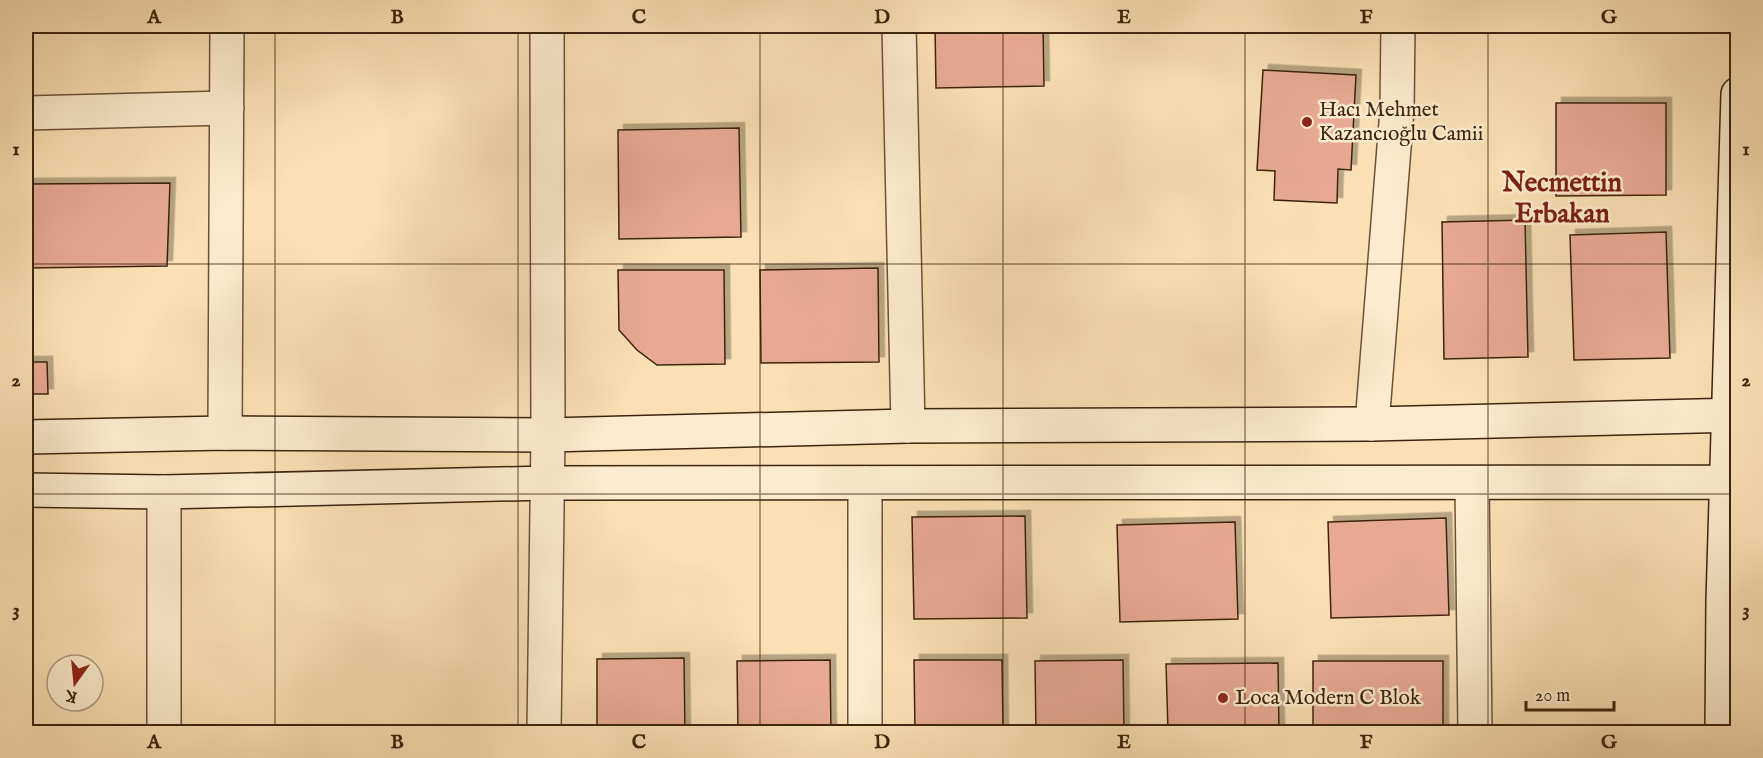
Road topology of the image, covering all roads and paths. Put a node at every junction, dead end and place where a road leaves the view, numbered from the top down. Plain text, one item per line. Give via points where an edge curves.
1 (227, 26) edge
2 (547, 26) edge
3 (899, 26) edge
4 (1398, 26) edge
5 (1737, 94) edge
6 (227, 108) junction
7 (26, 113) edge
8 (1733, 415) edge
9 (1372, 424) junction
10 (908, 426) junction
11 (225, 433) junction
12 (548, 435) junction
13 (26, 437) edge
14 (1732, 482) edge
15 (546, 483) junction
16 (865, 483) junction
17 (1473, 483) junction
18 (26, 490) edge
19 (164, 492) junction
20 (164, 732) edge
21 (544, 732) edge
22 (865, 732) edge
23 (1475, 732) edge
24 (1722, 732) edge

1 - 6 street
2 - 12 street
3 - 10 street
4 - 9 street via 1397,110
5 - 8 street
6 - 7 street
6 - 11 street
8 - 9 street
8 - 14 street
9 - 10 street
10 - 12 street
11 - 12 street
11 - 13 street
12 - 15 street
14 - 17 street
14 - 24 street via 1723,602
15 - 16 street
15 - 19 street
15 - 21 street
16 - 17 street
16 - 22 street
17 - 23 street
18 - 19 street
19 - 20 street

